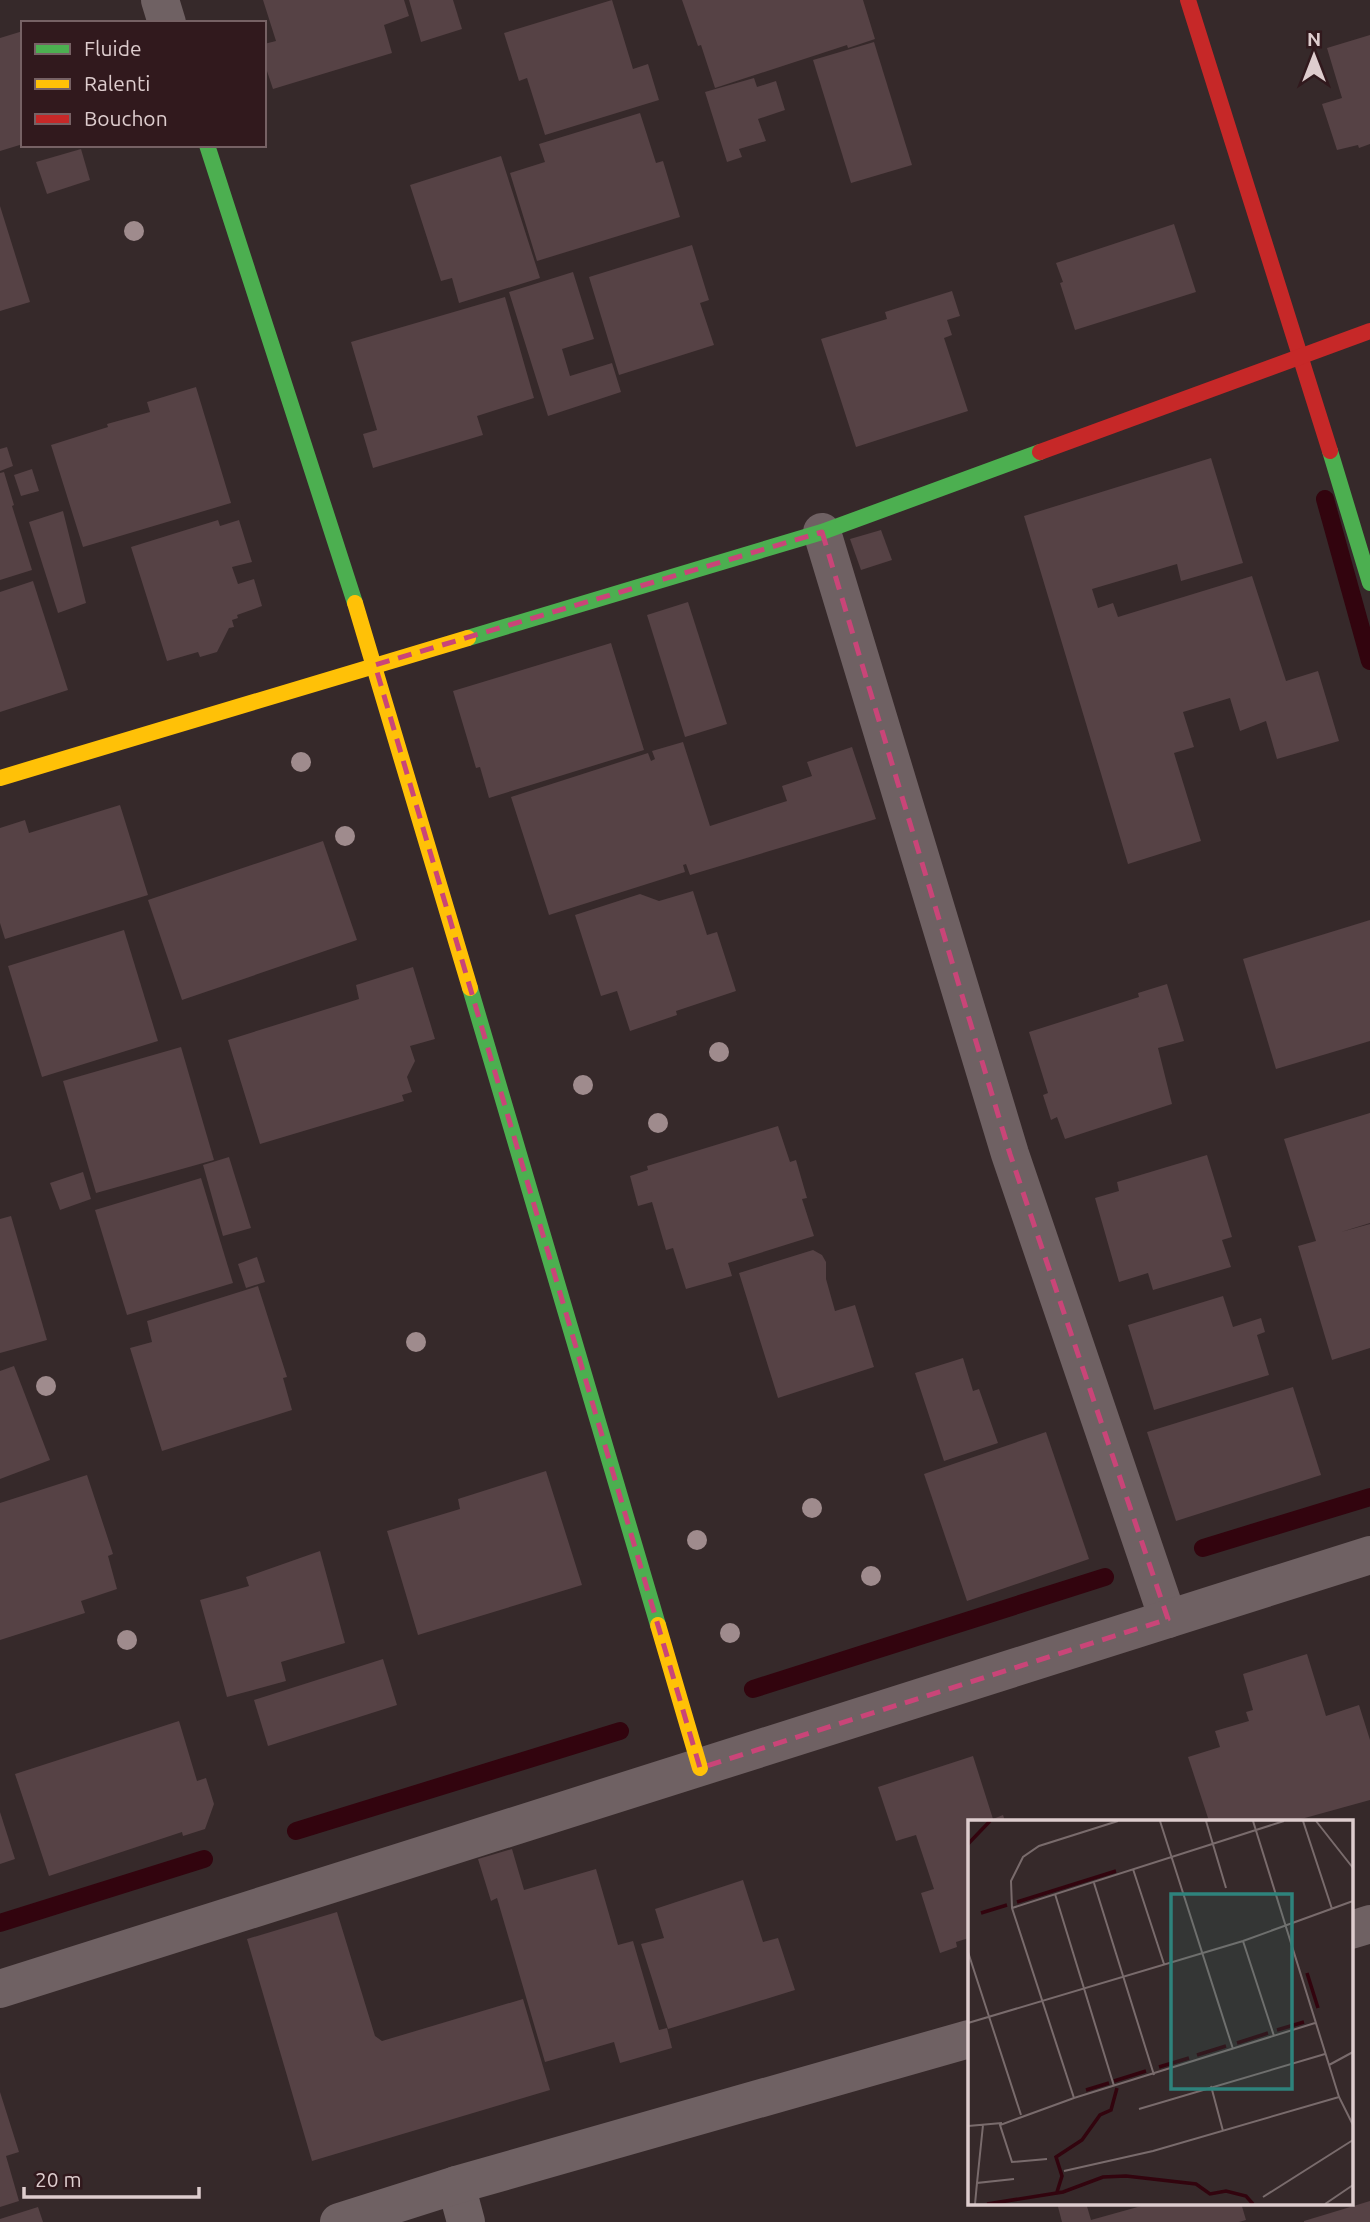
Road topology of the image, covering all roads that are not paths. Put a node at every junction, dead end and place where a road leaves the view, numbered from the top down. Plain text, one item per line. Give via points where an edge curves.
1 (160, 0) edge
2 (1188, 0) edge
3 (166, 21) edge
4 (208, 147) edge
5 (1370, 331) edge
6 (1302, 356) junction
7 (822, 532) junction
8 (1370, 583) edge
9 (375, 665) junction
10 (0, 778) edge
11 (1370, 1555) edge
12 (1168, 1619) junction
13 (701, 1768) junction
14 (1370, 1924) edge
15 (1352, 1930) edge
16 (0, 1989) edge
17 (968, 2039) edge
18 (456, 2185) junction
19 (339, 2222) edge
20 (466, 2222) edge

1 - 3 street
2 - 6 street
4 - 9 street
5 - 6 street
6 - 7 street
6 - 8 street
7 - 9 street
7 - 12 street via 1010,1154
9 - 10 street
9 - 13 street
11 - 12 street
12 - 13 street
13 - 16 street
14 - 15 street
17 - 18 street
18 - 19 street
18 - 20 street

